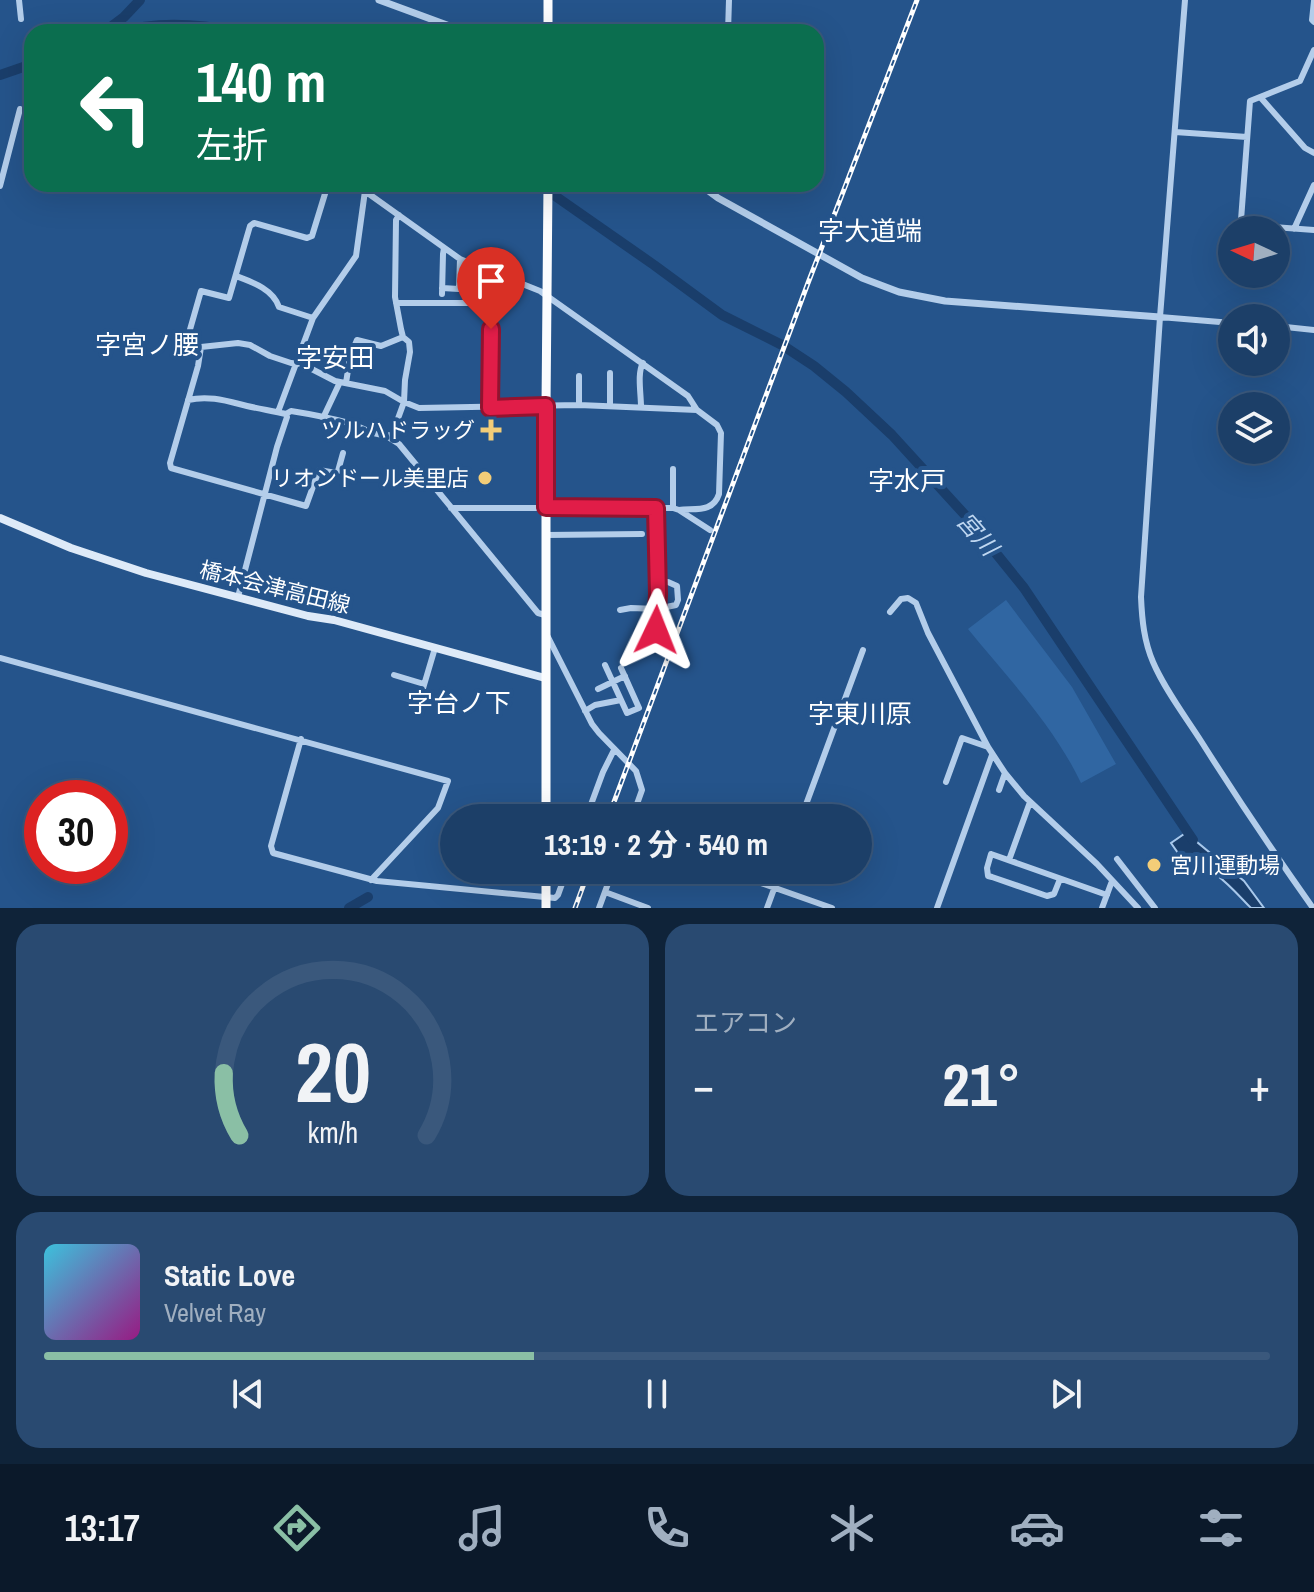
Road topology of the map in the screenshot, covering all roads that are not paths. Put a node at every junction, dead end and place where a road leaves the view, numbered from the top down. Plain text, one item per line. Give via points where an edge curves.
1 (19, 0) edge
2 (379, 0) edge
3 (548, 0) edge
4 (729, 0) edge
5 (1185, 0) edge
6 (1314, 1) edge
7 (21, 19) dead end
8 (1314, 22) edge
9 (444, 24) edge
10 (548, 24) edge
11 (728, 24) edge
12 (1314, 50) edge
13 (1261, 98) junction
14 (20, 109) dead end
15 (1175, 132) junction
16 (1247, 137) junction
17 (1314, 153) edge
18 (1314, 185) edge
19 (0, 186) edge
20 (326, 192) edge
21 (365, 192) edge
22 (366, 192) edge
23 (548, 192) edge
24 (710, 192) edge
25 (399, 215) junction
26 (1294, 229) junction
27 (1314, 230) edge
28 (444, 248) junction
29 (460, 259) junction
30 (236, 276) junction
31 (547, 296) junction
32 (396, 303) junction
33 (1160, 317) junction
34 (313, 318) junction
35 (1218, 322) edge
36 (1290, 327) edge
37 (1314, 330) edge
38 (403, 337) junction
39 (201, 347) junction
40 (297, 363) junction
41 (643, 363) junction
42 (610, 373) dead end
43 (579, 376) dead end
44 (343, 382) junction
45 (188, 400) junction
46 (404, 402) junction
47 (579, 405) junction
48 (546, 406) junction
49 (610, 406) junction
50 (641, 407) junction
51 (490, 408) junction
52 (697, 410) junction
53 (282, 413) junction
54 (323, 418) junction
55 (388, 437) junction
56 (343, 453) dead end
57 (673, 469) dead end
58 (265, 494) junction
59 (546, 507) junction
60 (451, 508) junction
61 (656, 508) junction
62 (676, 509) junction
63 (0, 518) edge
64 (710, 530) dead end
65 (642, 534) dead end
66 (546, 535) junction
67 (657, 582) junction
68 (238, 597) junction
69 (657, 609) junction
70 (620, 610) dead end
71 (890, 612) dead end
72 (545, 615) junction
73 (656, 630) dead end
74 (546, 636) junction
75 (435, 648) junction
76 (863, 650) dead end
77 (0, 658) edge
78 (605, 665) dead end
79 (621, 668) dead end
80 (394, 675) dead end
81 (625, 676) junction
82 (545, 678) junction
83 (613, 682) junction
84 (424, 684) junction
85 (598, 689) dead end
86 (621, 700) junction
87 (585, 711) junction
88 (416, 712) dead end
89 (301, 739) junction
90 (988, 747) junction
91 (614, 750) junction
92 (992, 755) junction
93 (1005, 773) junction
94 (946, 782) dead end
95 (999, 790) dead end
96 (1030, 802) junction
97 (546, 804) edge
98 (591, 804) edge
99 (637, 804) edge
100 (806, 804) edge
101 (1117, 859) dead end
102 (1009, 860) junction
103 (1060, 879) junction
104 (371, 880) junction
105 (1112, 881) junction
106 (562, 884) edge
107 (608, 884) edge
108 (764, 884) edge
109 (776, 884) edge
110 (775, 888) junction
111 (605, 892) junction
112 (1107, 895) junction
113 (546, 903) edge
114 (599, 908) edge
115 (648, 908) edge
116 (767, 908) edge
117 (832, 908) edge
118 (937, 908) edge
119 (1102, 908) edge
120 (1138, 908) edge
121 (1155, 908) edge
122 (1313, 908) edge

1 - 7 street
2 - 9 street
3 - 10 highway
4 - 11 street
5 - 15 street
6 - 8 street
12 - 13 street via 1300,81
13 - 16 street via 1250,101
13 - 17 street
14 - 19 street
15 - 16 street
15 - 33 street
16 - 26 street via 1241,220 1244,225
18 - 26 street
20 - 30 street via 312,236 252,223
21 - 34 street via 356,256
22 - 25 street
23 - 31 highway
24 - 33 street via 862,278 899,292 945,301
25 - 28 street
25 - 32 street
26 - 27 street
28 - 29 street
28 - 29 street via 442,291 459,289
29 - 31 street
30 - 34 street via 260,286 279,307
30 - 39 street via 229,298 201,291 187,340
31 - 41 street
31 - 48 highway
32 - 38 street
32 - 51 street via 491,303
33 - 35 street
33 - 122 street via 1141,597 1144,634 1178,705
34 - 40 street
36 - 37 street
38 - 44 street via 381,346 357,340
38 - 46 street via 410,352
39 - 40 street via 250,345
39 - 45 street
40 - 44 street
40 - 53 street
41 - 50 street
41 - 52 street via 688,396
42 - 49 street
43 - 47 street
44 - 46 street via 385,391
44 - 54 street
45 - 53 street via 222,399
45 - 58 street via 171,468
46 - 51 street via 419,408
46 - 55 street
47 - 48 street
47 - 49 street
48 - 51 street
48 - 59 highway
49 - 50 street
50 - 52 street
52 - 62 street via 721,433 718,499 706,509
53 - 54 street
53 - 58 street via 287,417
54 - 55 street
55 - 60 street
56 - 58 street via 336,473 319,470 306,506
57 - 62 street
58 - 68 street
59 - 60 street
59 - 61 street
59 - 66 highway
60 - 72 street
61 - 62 street
61 - 67 street
62 - 64 street
63 - 68 main road, 橋本会津高田線 via 146,573
65 - 66 street
66 - 72 highway
67 - 69 street
67 - 69 street via 675,584 678,592 676,605
68 - 75 main road, 橋本会津高田線
69 - 70 street
69 - 73 street
71 - 90 street via 901,599 916,603
72 - 74 highway
74 - 82 highway
74 - 87 street
75 - 82 main road, 橋本会津高田線
75 - 84 street
76 - 100 street
77 - 89 street
78 - 83 street
79 - 81 street
80 - 84 street
81 - 83 street
81 - 86 street via 639,708 627,713
82 - 97 highway
83 - 85 street
83 - 86 street
84 - 88 street
86 - 87 street
87 - 91 street
89 - 104 street via 271,850
89 - 104 street via 448,781 438,808
90 - 92 street
90 - 94 street via 962,738
91 - 98 street
91 - 99 street via 636,771 642,790
92 - 93 street
92 - 118 street
93 - 95 street
93 - 96 street
96 - 102 street
96 - 105 street
101 - 121 street
102 - 103 street
102 - 103 street via 991,854 988,876 1047,896 1054,894
103 - 112 street
104 - 113 street
105 - 112 street
105 - 120 street
106 - 113 street via 556,898
107 - 111 street
108 - 110 street
109 - 110 street
110 - 116 street
110 - 117 street
111 - 114 street
111 - 115 street
112 - 119 street

